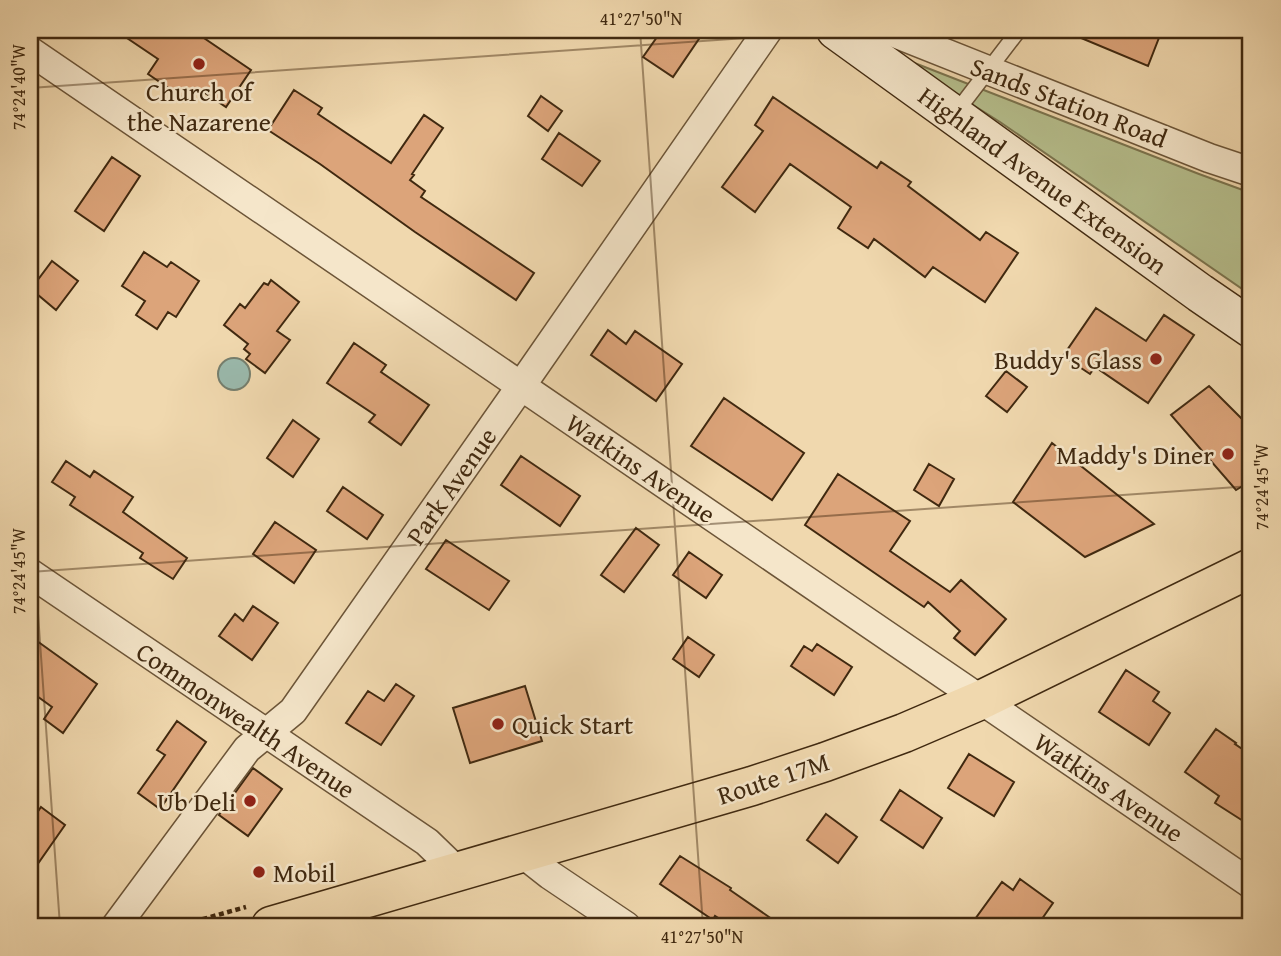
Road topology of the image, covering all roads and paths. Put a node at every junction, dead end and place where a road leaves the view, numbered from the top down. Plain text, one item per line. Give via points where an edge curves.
1 (768, 30) edge
2 (836, 30) edge
3 (887, 30) edge
4 (1019, 30) edge
5 (30, 51) edge
6 (988, 71) junction
7 (954, 115) junction
8 (1251, 172) edge
9 (1251, 328) edge
10 (522, 386) junction
11 (1251, 568) edge
12 (30, 573) edge
13 (982, 700) junction
14 (265, 733) junction
15 (522, 853) junction
16 (458, 872) junction
17 (1251, 884) edge
18 (116, 926) edge
19 (271, 926) edge
20 (626, 926) edge

1 - 10 street, Park Avenue
2 - 7 street, Highland Avenue Extension
3 - 6 street, Sands Station Road
4 - 6 lane
5 - 10 street, Watkins Avenue
6 - 7 lane
6 - 8 street, Sands Station Road
7 - 9 street, Highland Avenue Extension
10 - 13 street, Watkins Avenue
10 - 14 street, Park Avenue via 293,711
11 - 13 main road, Route 17M
12 - 14 street, Commonwealth Avenue
13 - 15 main road, Route 17M via 813,766
13 - 17 street, Watkins Avenue
14 - 16 street, Commonwealth Avenue via 427,842
14 - 18 street, Park Avenue via 247,750
15 - 16 main road, Route 17M
15 - 20 street
16 - 19 main road, Route 17M

